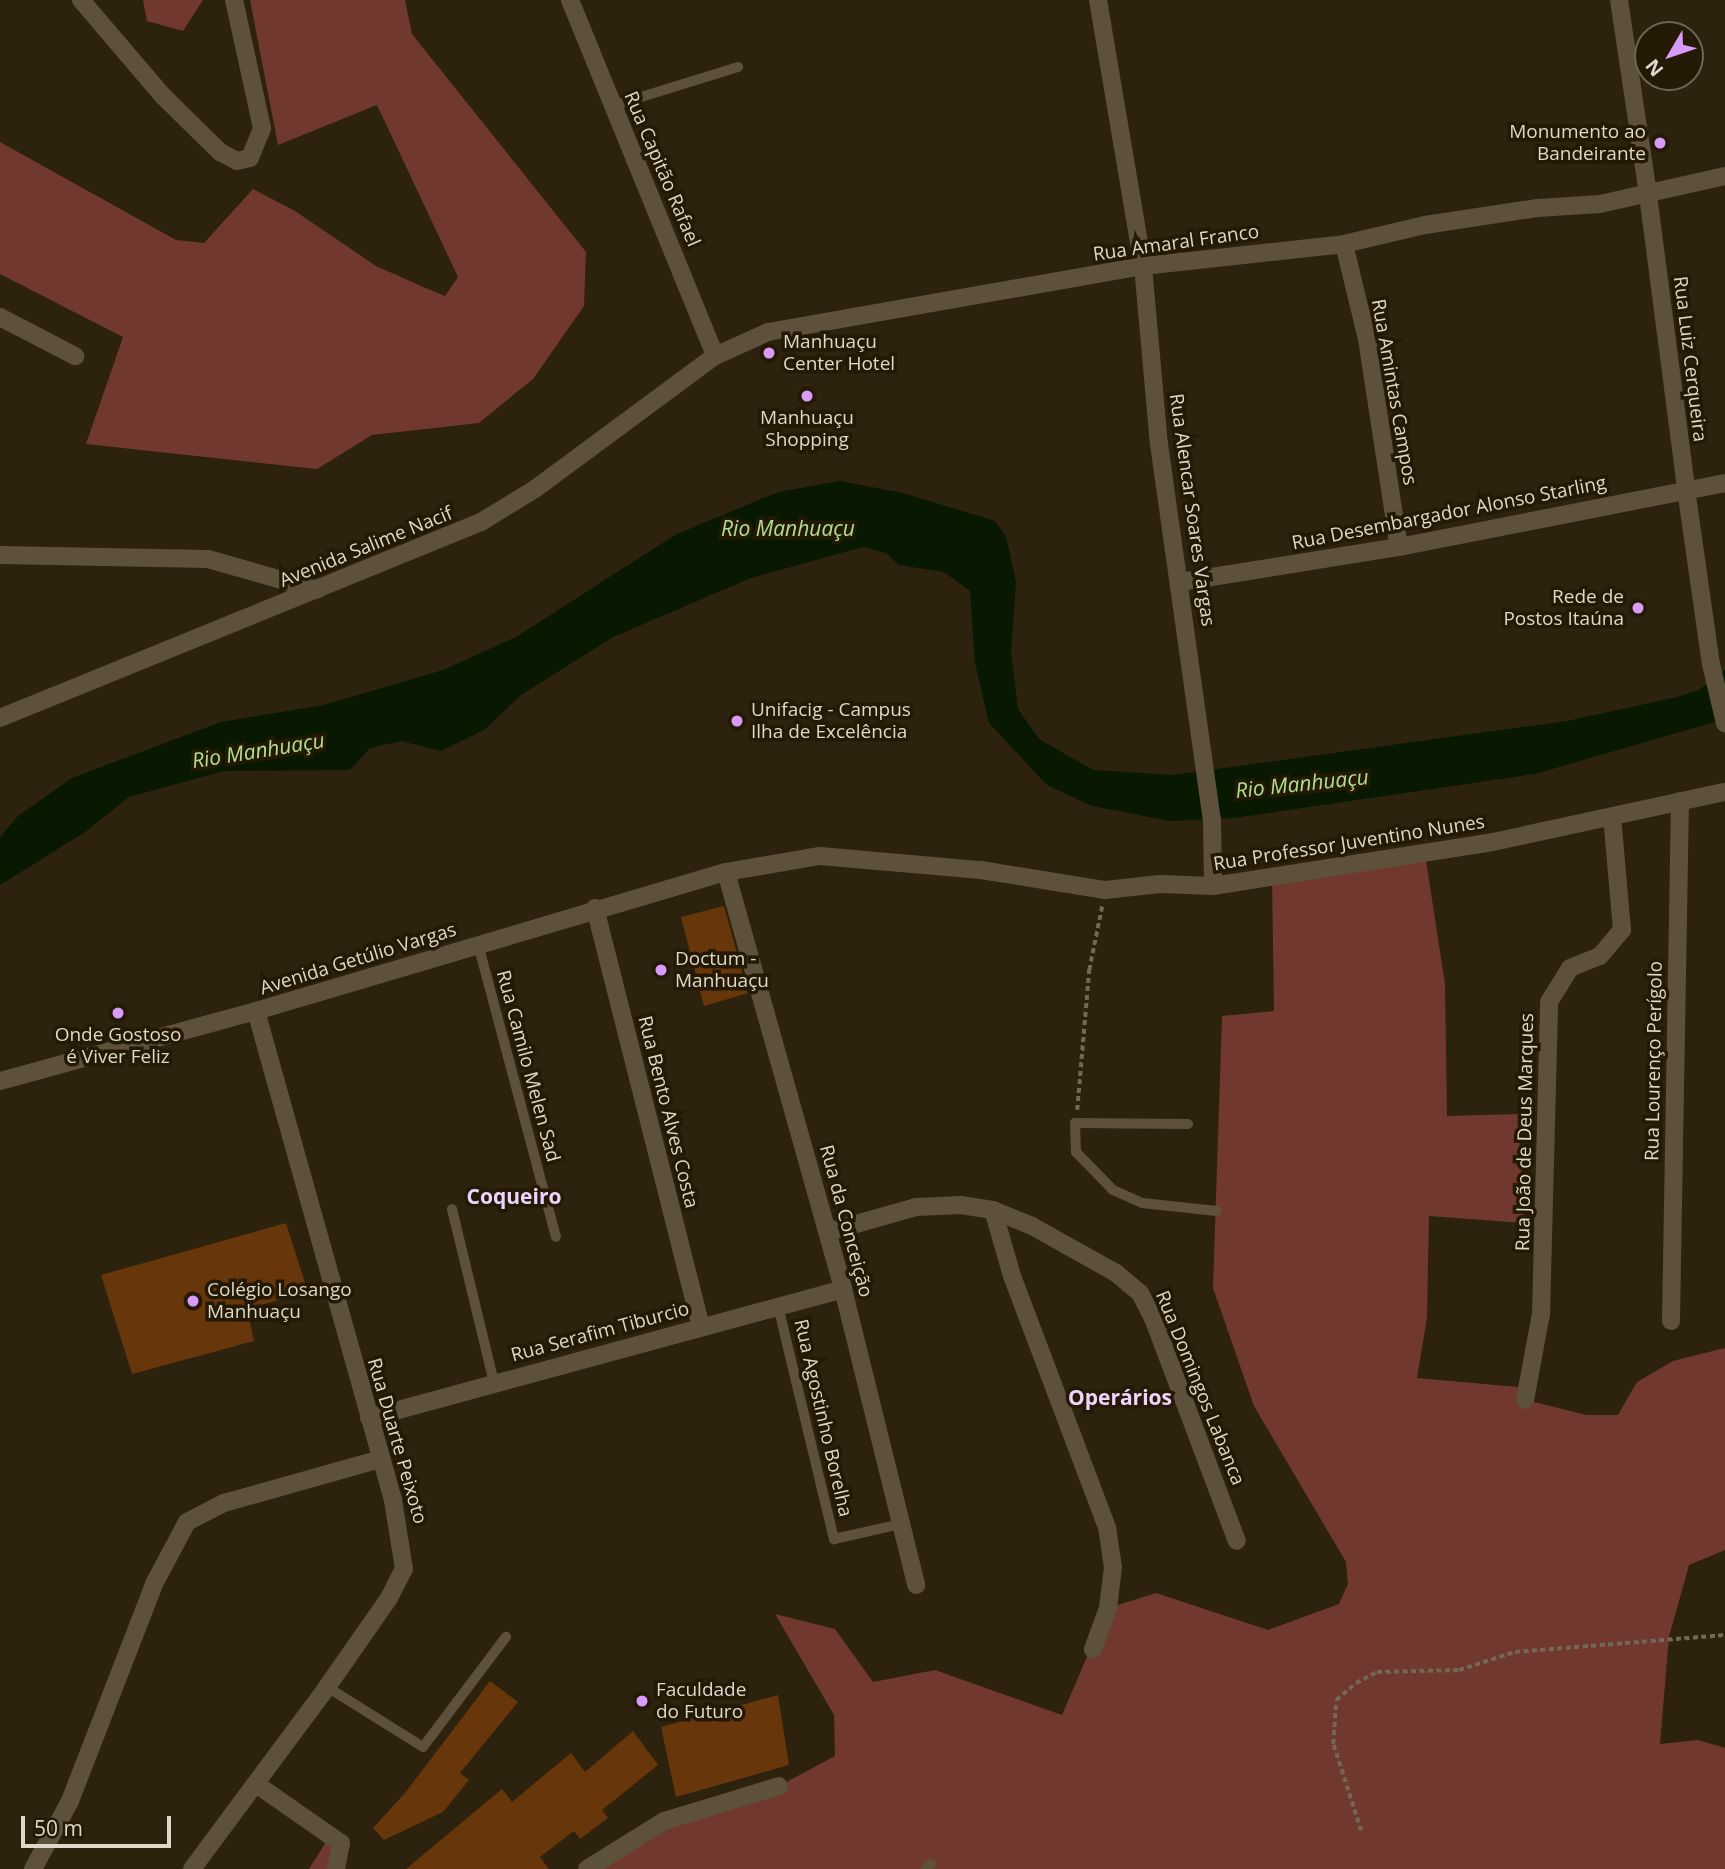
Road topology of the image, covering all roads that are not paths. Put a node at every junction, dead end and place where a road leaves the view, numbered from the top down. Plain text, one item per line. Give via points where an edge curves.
1 (81, 0) edge
2 (234, 0) edge
3 (570, 0) edge
4 (1098, 0) edge
5 (1619, 0) edge
6 (738, 67) dead end
7 (612, 106) junction
8 (1725, 176) edge
9 (1648, 195) junction
10 (1344, 244) junction
11 (1143, 266) junction
12 (0, 317) edge
13 (75, 356) dead end
14 (715, 356) junction
15 (1725, 483) edge
16 (1686, 489) junction
17 (1399, 547) junction
18 (4, 551) edge
19 (1180, 582) junction
20 (317, 590) junction
21 (0, 718) edge
22 (1725, 723) edge
23 (1725, 792) edge
24 (1680, 802) junction
25 (1612, 816) junction
26 (726, 872) junction
27 (1213, 886) junction
28 (595, 908) junction
29 (478, 944) junction
30 (256, 1011) junction
31 (0, 1081) edge
32 (1188, 1124) dead end
33 (452, 1209) dead end
34 (993, 1210) junction
35 (1217, 1211) dead end
36 (828, 1232) junction
37 (556, 1237) dead end
38 (844, 1289) junction
39 (778, 1306) junction
40 (1671, 1321) dead end
41 (701, 1326) junction
42 (494, 1383) junction
43 (1525, 1400) dead end
44 (369, 1418) junction
45 (381, 1459) junction
46 (901, 1524) junction
47 (1237, 1541) dead end
48 (916, 1585) dead end
49 (506, 1637) dead end
50 (1093, 1649) dead end
51 (327, 1687) junction
52 (256, 1784) junction
53 (779, 1786) dead end
54 (33, 1869) edge
55 (192, 1869) edge
56 (336, 1869) edge
57 (587, 1869) edge

1 - 2 street via 163,96 220,152 237,161 250,158 262,128
3 - 7 street, Rua Capitão Rafael
4 - 11 street, Rua Alencar Soares Vargas
5 - 9 street, Rua Luiz Cerqueira
6 - 7 lane
7 - 14 street, Rua Capitão Rafael
8 - 9 street, Rua Amaral Franco
9 - 10 street, Rua Amaral Franco via 1425,225
9 - 16 street, Rua Luiz Cerqueira
10 - 11 street, Rua Amaral Franco
10 - 17 street, Rua Amintas Campos via 1367,339
11 - 14 street, Rua Amaral Franco via 804,324 768,332
11 - 19 street, Rua Alencar Soares Vargas via 1159,443
12 - 13 street
14 - 20 street, Avenida Salime Nacif via 535,489 481,522
15 - 16 street, Rua Desembargador Alonso Starling
16 - 17 street, Rua Desembargador Alonso Starling
16 - 22 street, Rua Luiz Cerqueira
17 - 19 street, Rua Desembargador Alonso Starling
18 - 20 street via 208,559
19 - 27 street, Rua Alencar Soares Vargas via 1213,831
20 - 21 street, Avenida Salime Nacif
23 - 24 street, Rua Professor Juventino Nunes
24 - 25 street, Rua Professor Juventino Nunes
24 - 40 street, Rua Lourenço Perígolo
25 - 27 street, Rua Professor Juventino Nunes via 1480,844
25 - 43 street, Rua João de Deus Marques via 1622,930 1600,956 1570,968 1549,1002 1541,1314
26 - 27 street, Rua Professor Juventino Nunes via 820,856 981,870 1105,890 1160,884
26 - 28 street, Avenida Getúlio Vargas
26 - 36 street, Rua da Conceição
28 - 29 street, Avenida Getúlio Vargas
28 - 41 street, Rua Bento Alves Costa
29 - 30 street, Avenida Getúlio Vargas
29 - 37 lane, Rua Camilo Melen Sad
30 - 31 street, Avenida Getúlio Vargas
30 - 44 street, Rua Duarte Peixoto
32 - 35 lane via 1075,1123 1076,1152 1112,1191 1142,1203
33 - 42 lane
34 - 36 street, Rua Domingos Labanca via 961,1205 916,1207
34 - 47 street, Rua Domingos Labanca via 1094,1257 1140,1293
34 - 50 street via 1012,1276 1107,1527 1113,1567 1108,1608
36 - 38 street, Rua da Conceição
38 - 39 street, Rua Serafim Tiburcio
38 - 46 street, Rua da Conceição
39 - 41 street, Rua Serafim Tiburcio
39 - 46 lane, Rua Agostinho Borelha via 834,1539
41 - 42 street, Rua Serafim Tiburcio
42 - 44 street, Rua Serafim Tiburcio
44 - 45 street, Rua Duarte Peixoto
45 - 51 street, Rua Duarte Peixoto via 403,1541 404,1569
45 - 54 street via 224,1503 187,1522 154,1584 70,1801
46 - 48 street, Rua da Conceição
49 - 51 lane via 423,1747
51 - 52 street, Rua Duarte Peixoto
52 - 55 street, Rua Duarte Peixoto
52 - 56 street via 341,1843
53 - 57 street via 664,1821

